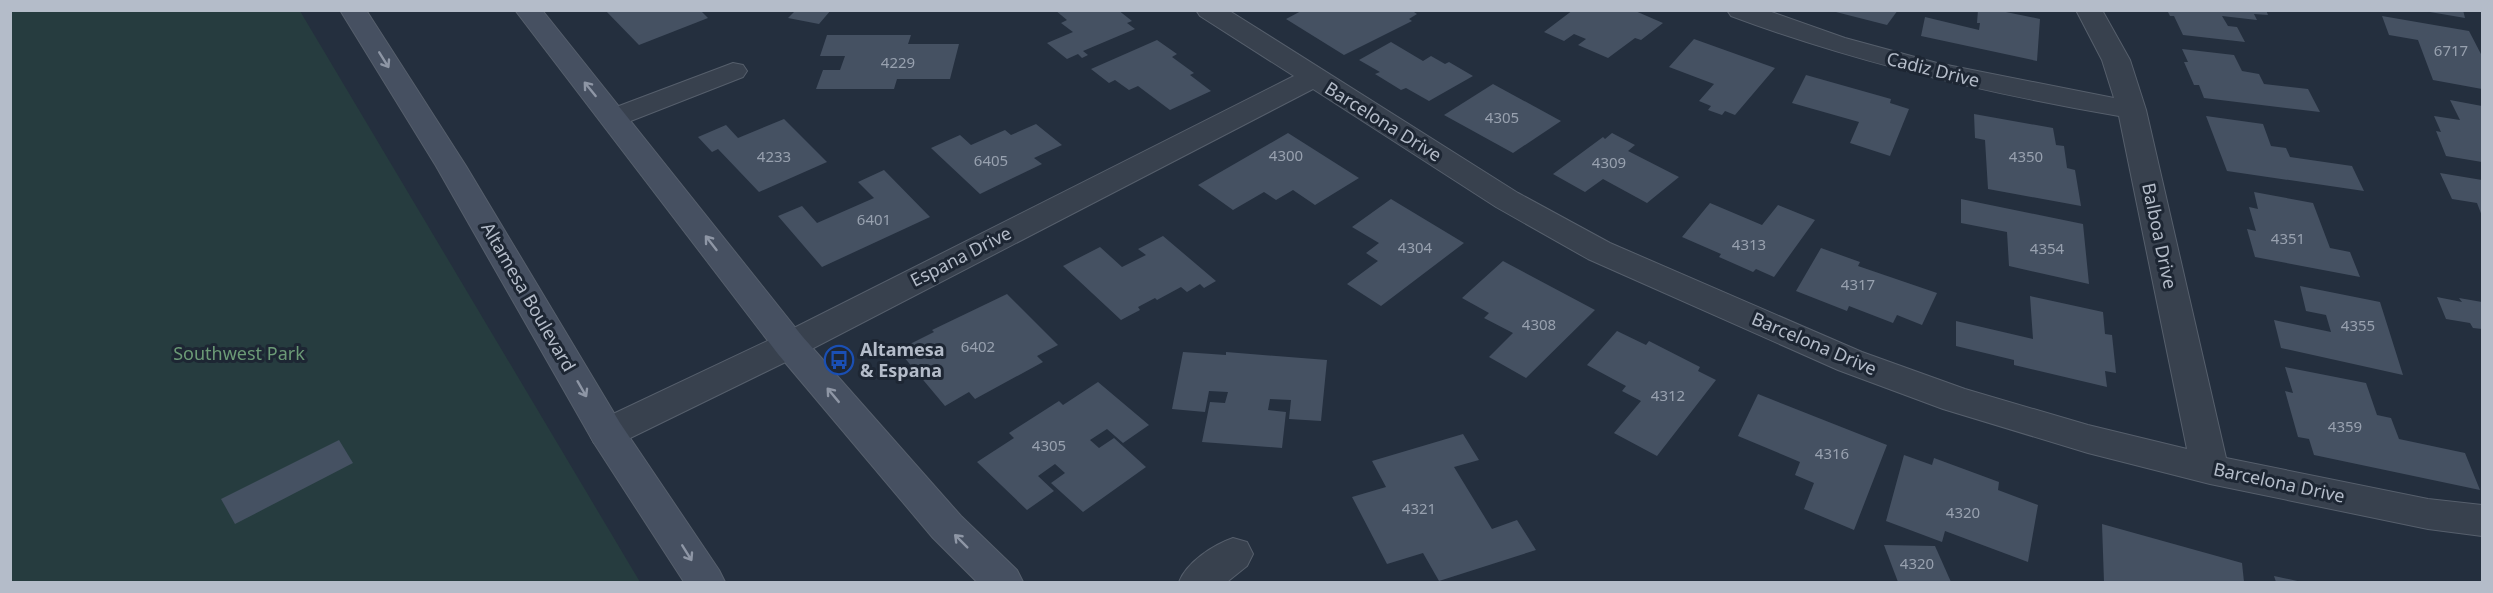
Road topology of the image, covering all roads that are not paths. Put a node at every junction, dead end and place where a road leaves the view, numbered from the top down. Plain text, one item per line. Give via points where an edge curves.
1 (353, 10) edge
2 (528, 10) edge
3 (1209, 10) edge
4 (1740, 10) edge
5 (2089, 10) edge
6 (733, 71) dead end
7 (1312, 78) junction
8 (2132, 110) junction
9 (613, 118) junction
10 (790, 345) junction
11 (607, 433) junction
12 (2210, 469) junction
13 (2482, 521) edge
14 (1233, 554) dead end
15 (705, 582) edge
16 (1003, 582) edge
17 (1198, 582) edge

1 -> 11 main road, Altamesa Boulevard via 451,166
9 -> 2 main road
3 - 7 street, Barcelona Drive
4 - 8 street, Cadiz Drive via 1844,48 1938,72 2044,96
5 - 8 street, Balboa Drive via 2116,60
6 - 9 street
7 - 10 street, Espana Drive
7 - 12 street, Barcelona Drive via 1507,200 1599,251 1850,361 1956,400 2088,439
8 - 12 street, Balboa Drive
10 -> 9 main road
10 - 11 street, Espana Drive
16 -> 10 main road via 947,527
11 -> 15 main road, Altamesa Boulevard
12 - 13 street, Barcelona Drive via 2428,514
14 - 17 street

